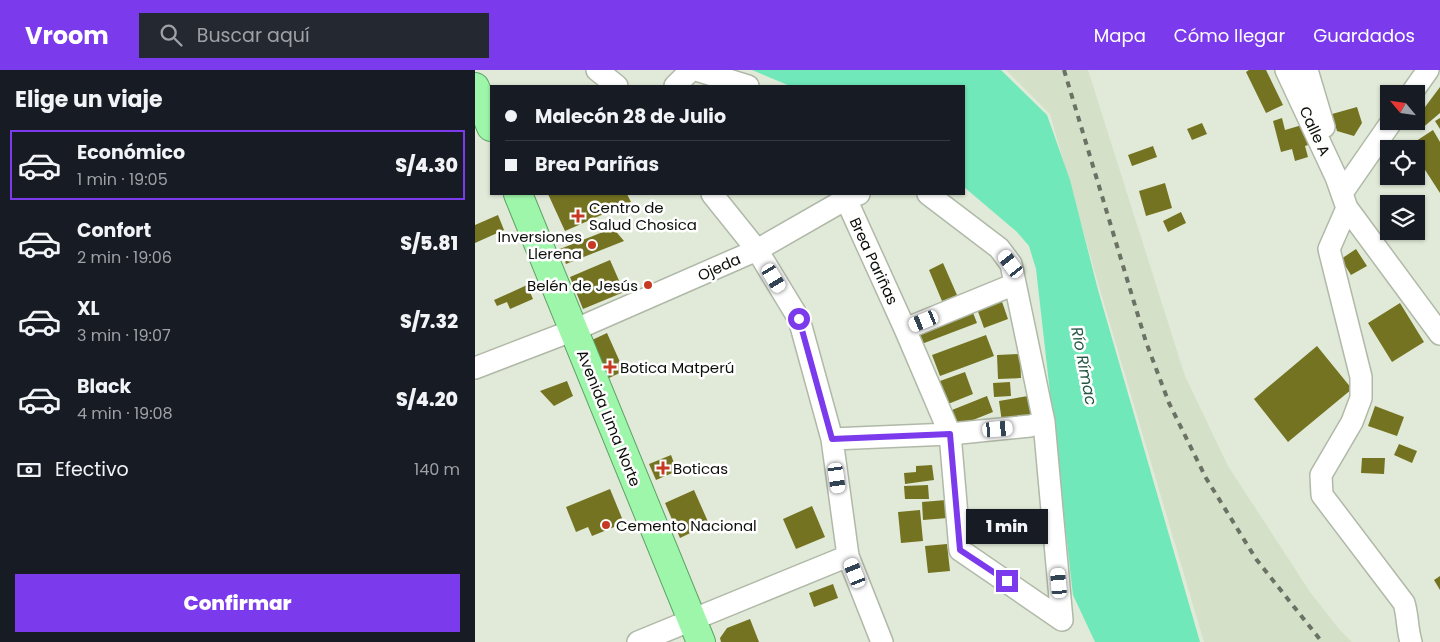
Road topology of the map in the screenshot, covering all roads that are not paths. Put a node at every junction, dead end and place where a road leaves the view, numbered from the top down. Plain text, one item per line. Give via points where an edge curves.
1 (597, 70) edge
2 (691, 70) edge
3 (696, 70) edge
4 (1286, 70) edge
5 (1307, 70) edge
6 (1428, 70) edge
7 (616, 85) edge
8 (676, 85) edge
9 (745, 85) edge
10 (1417, 85) edge
11 (475, 87) edge
12 (490, 124) edge
13 (1386, 130) edge
14 (1342, 193) junction
15 (518, 195) edge
16 (714, 195) edge
17 (929, 195) edge
18 (853, 197) edge
19 (757, 250) junction
20 (1015, 284) junction
21 (905, 329) junction
22 (574, 330) junction
23 (1440, 334) edge
24 (475, 368) edge
25 (1044, 422) junction
26 (950, 434) junction
27 (832, 439) junction
28 (848, 556) junction
29 (696, 631) edge
30 (638, 642) edge
31 (883, 642) edge
32 (1411, 642) edge

1 - 7 street
2 - 8 street
3 - 9 street
4 - 14 street, Calle A
5 - 14 street
6 - 10 street
11 - 12 highway
13 - 14 street
14 - 23 street
14 - 32 street via 1329,249 1361,377 1361,398 1352,422 1321,475 1322,495 1404,603
15 - 22 highway, Avenida Lima Norte
16 - 19 street
17 - 20 street via 999,248 1011,264
18 - 19 street, Ojeda
18 - 21 street, Brea Pariñas
19 - 22 street, Ojeda
19 - 27 street via 799,319
20 - 21 street
20 - 25 street
21 - 26 street, Brea Pariñas
22 - 24 street, Ojeda
22 - 29 highway, Avenida Lima Norte
25 - 26 street
25 - 26 street, Brea Pariñas via 1062,620 960,550
26 - 27 street
27 - 28 street
28 - 29 street
28 - 31 street
29 - 30 street

